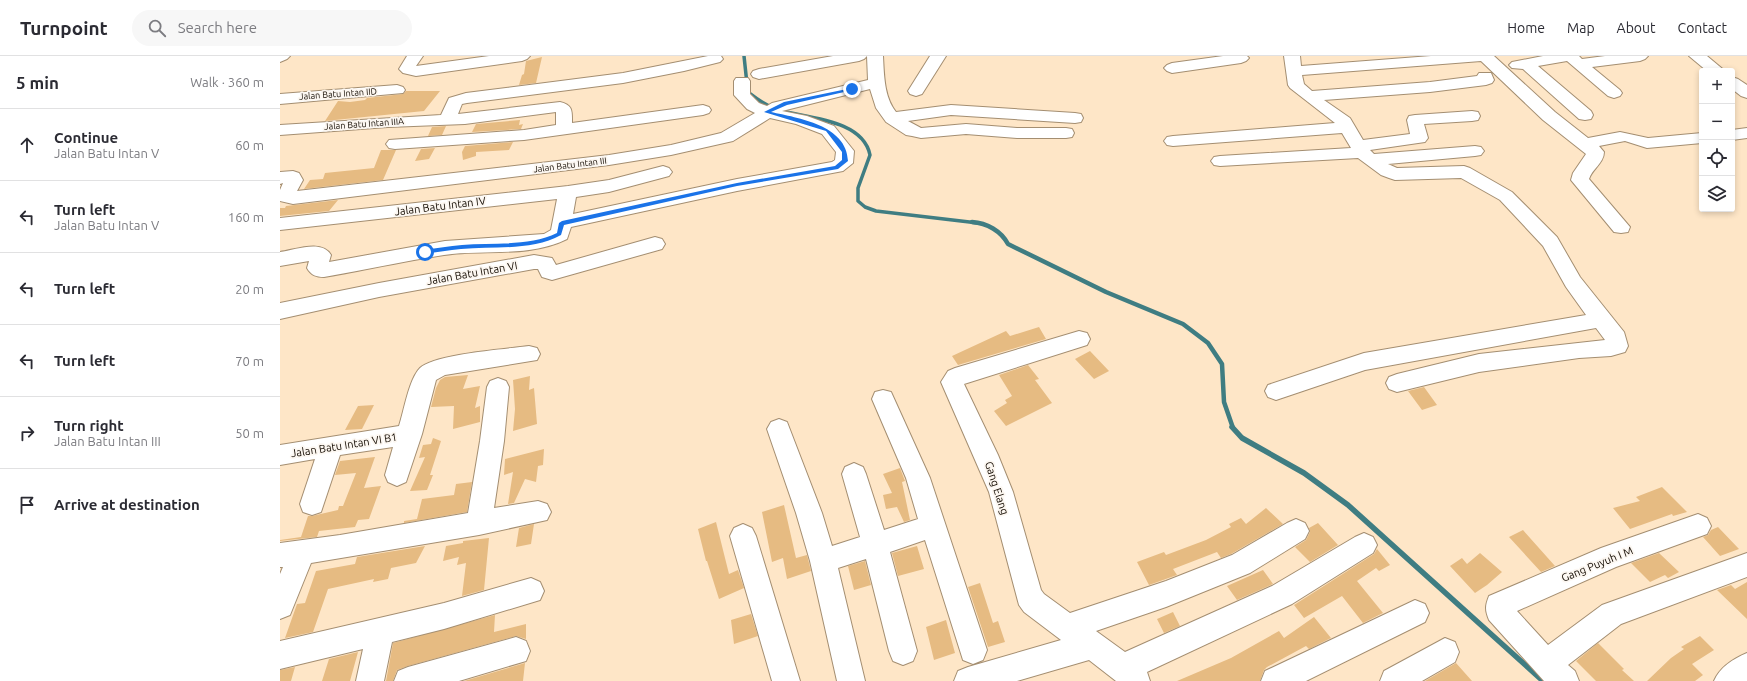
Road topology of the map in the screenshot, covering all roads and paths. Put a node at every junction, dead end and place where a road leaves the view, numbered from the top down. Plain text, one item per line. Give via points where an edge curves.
1 (415, 56) edge
2 (522, 56) edge
3 (859, 56) edge
4 (875, 56) edge
5 (938, 56) edge
6 (1485, 56) edge
7 (1640, 56) edge
8 (1697, 56) edge
9 (1450, 58) edge
10 (716, 59) dead end
11 (1573, 59) edge
12 (1536, 60) edge
13 (1242, 61) edge
14 (1293, 63) edge
15 (1172, 68) dead end
16 (1714, 68) edge
17 (1491, 72) junction
18 (759, 74) dead end
19 (742, 81) dead end
20 (876, 83) junction
21 (1735, 84) edge
22 (397, 90) dead end
23 (916, 91) dead end
24 (1747, 92) edge
25 (1614, 93) dead end
26 (1310, 96) junction
27 (280, 99) edge
28 (771, 109) junction
29 (703, 110) dead end
30 (1585, 115) dead end
31 (1472, 116) dead end
32 (892, 118) junction
33 (1075, 118) dead end
34 (448, 119) junction
35 (1348, 127) junction
36 (564, 129) junction
37 (280, 130) edge
38 (1747, 132) edge
39 (1066, 133) dead end
40 (1735, 134) edge
41 (1699, 138) edge
42 (1173, 141) dead end
43 (395, 144) dead end
44 (1590, 148) junction
45 (1475, 151) dead end
46 (1363, 152) junction
47 (1220, 161) dead end
48 (663, 172) dead end
49 (280, 178) edge
50 (568, 192) junction
51 (562, 223) junction
52 (280, 224) edge
53 (1621, 227) dead end
54 (655, 244) dead end
55 (280, 259) edge
56 (280, 311) edge
57 (1598, 317) junction
58 (1079, 340) dead end
59 (528, 354) dead end
60 (1397, 383) dead end
61 (498, 387) dead end
62 (1276, 391) dead end
63 (883, 399) dead end
64 (779, 429) dead end
65 (410, 434) junction
66 (331, 447) junction
67 (280, 455) edge
68 (854, 474) dead end
69 (397, 475) dead end
70 (312, 504) dead end
71 (538, 512) dead end
72 (479, 523) junction
73 (933, 526) junction
74 (1698, 526) dead end
75 (1296, 531) dead end
76 (743, 536) dead end
77 (875, 544) junction
78 (1364, 545) dead end
79 (291, 554) edge
80 (823, 561) junction
81 (1747, 565) edge
82 (531, 591) dead end
83 (280, 606) edge
84 (1415, 613) dead end
85 (1068, 627) junction
86 (381, 630) junction
87 (1092, 645) junction
88 (973, 650) dead end
89 (516, 651) dead end
90 (903, 651) dead end
91 (1445, 652) dead end
92 (280, 655) edge
93 (1747, 667) edge
94 (1555, 672) edge
95 (1130, 674) edge
96 (370, 681) edge
97 (408, 681) edge
98 (786, 681) edge
99 (851, 681) edge
100 (968, 681) edge
101 (1275, 681) edge
102 (1394, 681) edge
103 (1728, 681) edge

1 - 2 street via 408,70
3 - 18 street
4 - 20 street
5 - 23 street
6 - 9 street
6 - 17 street
7 - 11 street
8 - 16 street
9 - 14 street
10 - 34 street via 605,80 466,98 456,101
11 - 12 street
11 - 25 street
12 - 17 street
12 - 30 street
13 - 15 street
14 - 26 street via 1296,84
17 - 26 street via 1486,80 1430,88
17 - 44 street
19 - 28 street via 740,89 744,100
20 - 28 street, Jalan Batu Intan III
20 - 32 street via 884,108
21 - 24 street
22 - 27 street, Jalan Batu Intan IID
26 - 35 street
28 - 49 street, Jalan Batu Intan III via 726,137 706,143 609,160 293,198 287,198 287,194 293,177
28 - 51 street via 828,130 845,152 845,161 837,167 737,185
29 - 36 street
31 - 46 street via 1415,120 1418,138
32 - 33 street via 951,110
32 - 39 street via 912,132 921,134 966,129
34 - 36 street, Jalan Batu Intan IIIA via 560,107 564,109
34 - 37 street, Jalan Batu Intan IIIA
35 - 42 street
35 - 46 street
36 - 43 street
38 - 40 street
41 - 44 street via 1647,143 1625,138
44 - 53 street via 1595,157 1582,173 1580,180
45 - 46 street
46 - 47 street via 1306,158
46 - 57 street via 1387,171 1395,174 1464,172 1506,196 1550,242 1573,282
48 - 50 street, Jalan Batu Intan IV via 609,186
50 - 51 street
50 - 52 street, Jalan Batu Intan IV
51 - 55 street via 560,234 548,240 445,248 324,270 317,268 321,255 318,253
54 - 56 street, Jalan Batu Intan VI via 552,274 545,263 534,262
57 - 60 street via 1616,338 1617,346 1479,363
57 - 62 street via 1594,321 1580,324 1364,362
58 - 85 street, Gang Elang via 963,374 952,382 1000,492 1029,596 1034,603
59 - 65 street, Jalan Batu Intan VI B1 via 440,367 432,371 423,384
61 - 72 street
63 - 73 street via 918,478
64 - 80 street
65 - 66 street, Jalan Batu Intan VI B1
65 - 69 street
66 - 67 street, Jalan Batu Intan VI B1
66 - 70 street
68 - 77 street
71 - 72 street
72 - 79 street
73 - 77 street
73 - 88 street
74 - 94 street, Gang Puyuh I M via 1610,557 1499,605 1499,611
75 - 85 street via 1241,564 1166,594
76 - 98 street
77 - 80 street
77 - 90 street
78 - 95 street via 1282,595
79 - 83 street
80 - 99 street
81 - 94 street via 1612,614
82 - 86 street via 444,616
84 - 101 street
85 - 87 street, Gang Elang
86 - 92 street
86 - 96 street
87 - 95 street, Gang Elang
87 - 100 street
89 - 97 street
91 - 102 street
93 - 103 street

